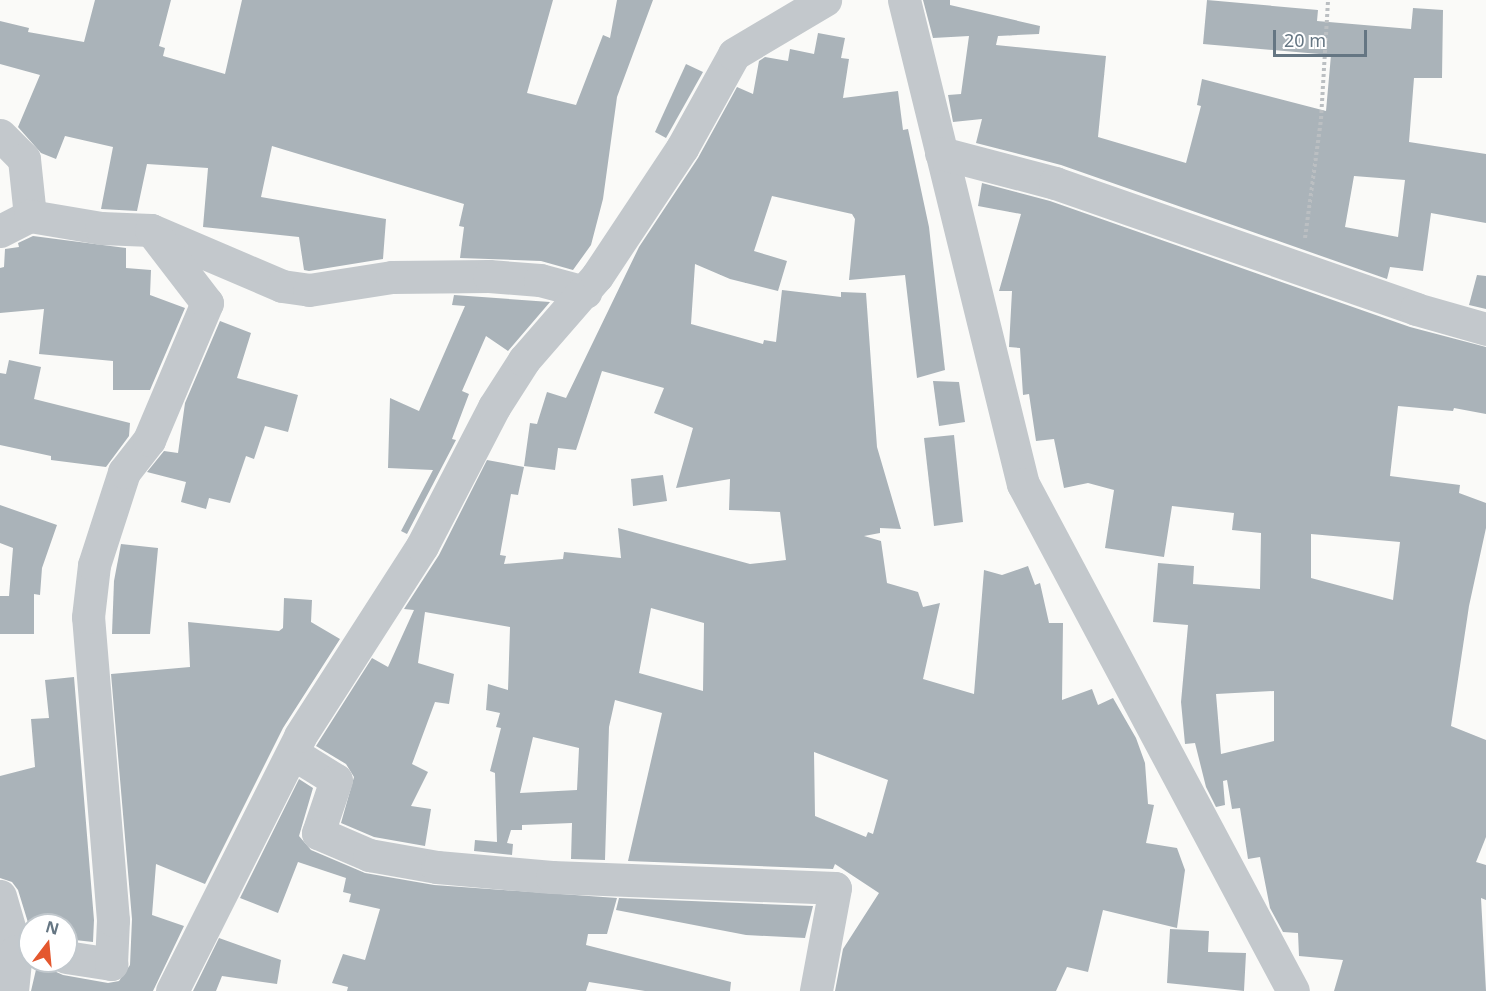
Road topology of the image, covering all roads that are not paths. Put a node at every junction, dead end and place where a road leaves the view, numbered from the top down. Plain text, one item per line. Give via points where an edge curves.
1 (825, 0) edge
2 (904, 0) edge
3 (0, 135) edge
4 (941, 153) junction
5 (30, 216) junction
6 (151, 230) junction
7 (0, 231) edge
8 (585, 292) junction
9 (1486, 329) edge
10 (294, 754) junction
11 (0, 896) edge
12 (15, 953) edge
13 (78, 959) edge
14 (12, 991) edge
15 (172, 991) edge
16 (816, 991) edge
17 (1293, 991) edge

1 - 8 street via 734,54 682,148
2 - 4 street
3 - 5 street via 24,159
4 - 9 street via 1055,183 1416,309
4 - 17 street via 1023,484
5 - 6 street via 101,228
5 - 7 street
6 - 8 street via 282,286 309,290 392,277 489,276 540,280
6 - 13 street via 207,303 148,440 124,472 94,565 88,617 113,920 111,964
8 - 10 street via 524,360 494,407 422,546 300,736
10 - 15 street
10 - 16 street via 336,780 318,833 369,855 437,867 552,877 835,888
11 - 12 street
12 - 14 street

